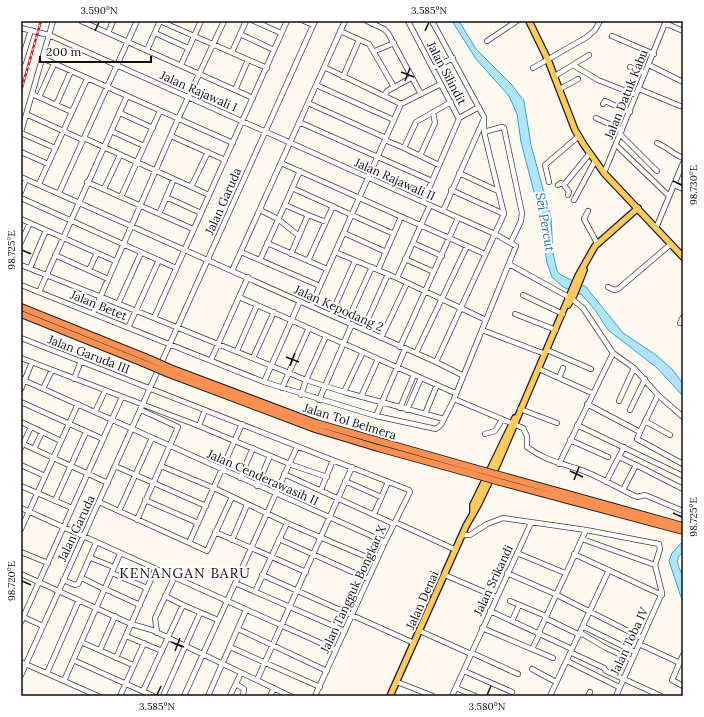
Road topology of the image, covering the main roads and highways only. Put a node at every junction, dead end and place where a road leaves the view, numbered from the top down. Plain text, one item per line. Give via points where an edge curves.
1 (529, 21) edge
2 (638, 208) junction
3 (683, 257) edge
4 (21, 307) edge
5 (21, 314) edge
6 (149, 362) junction
7 (682, 528) edge
8 (390, 696) edge

1 - 2 main road via 579,136 604,173
2 - 3 main road
2 - 8 main road, Jalan Denai via 597,244 585,266 540,369 474,504 463,535
4 - 6 highway, Jalan Tol Belmera
5 - 6 highway, Jalan Tol Belmera
6 - 7 highway, Jalan Tol Belmera, bridge via 315,429

